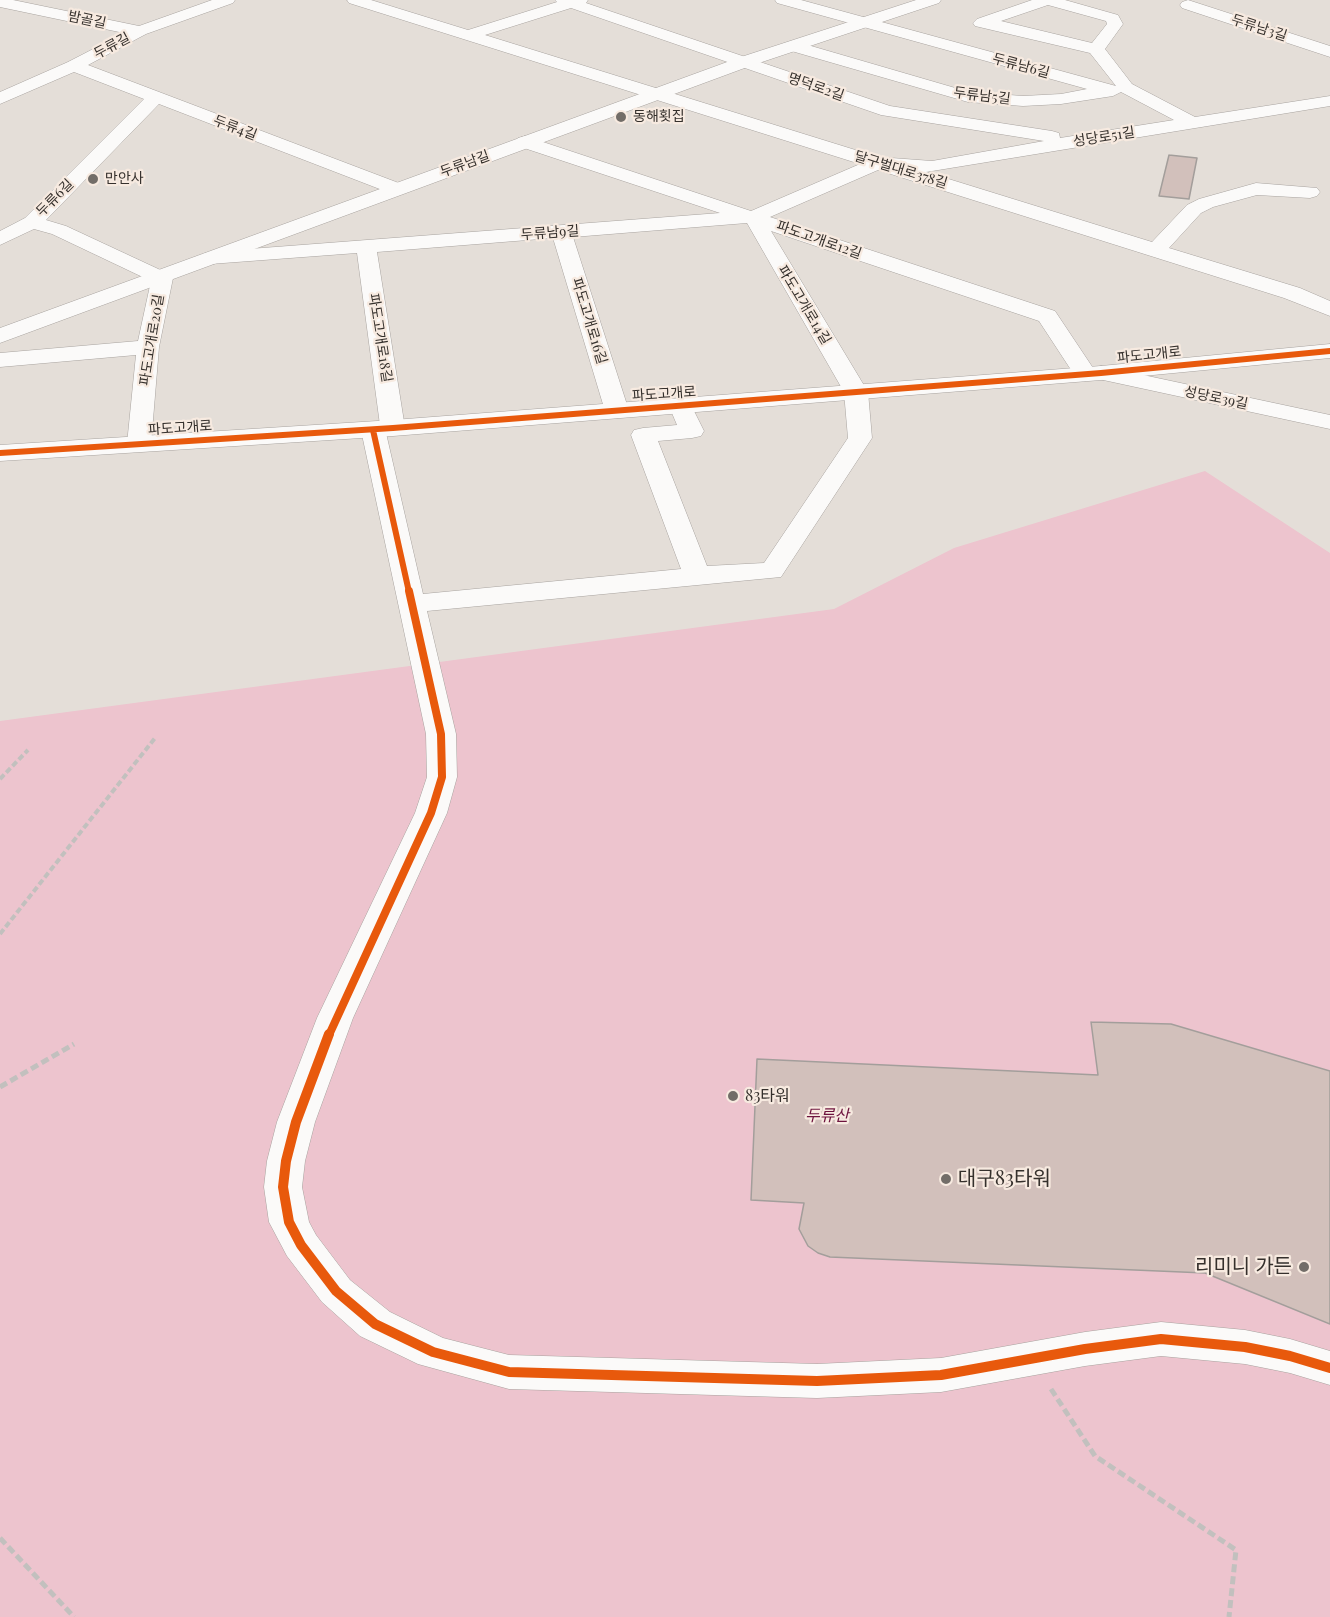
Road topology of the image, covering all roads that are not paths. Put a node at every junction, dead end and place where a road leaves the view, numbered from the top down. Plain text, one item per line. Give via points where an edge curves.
1 (227, 0) edge
2 (355, 0) edge
3 (783, 0) edge
4 (818, 0) edge
5 (933, 0) edge
6 (1047, 0) edge
7 (571, 1) edge
8 (0, 2) edge
9 (1188, 4) dead end
10 (802, 5) junction
11 (864, 22) junction
12 (983, 22) junction
13 (140, 31) junction
14 (470, 35) junction
15 (929, 40) junction
16 (794, 46) junction
17 (1096, 49) junction
18 (1330, 52) edge
19 (744, 62) junction
20 (74, 66) junction
21 (1120, 90) junction
22 (657, 94) junction
23 (155, 98) junction
24 (0, 99) edge
25 (1330, 101) edge
26 (1193, 123) junction
27 (1077, 141) junction
28 (525, 142) junction
29 (878, 164) junction
30 (397, 189) junction
31 (1310, 192) dead end
32 (753, 217) junction
33 (32, 222) junction
34 (561, 232) junction
35 (0, 240) edge
36 (366, 247) junction
37 (1156, 250) junction
38 (210, 258) junction
39 (162, 278) junction
40 (1330, 309) edge
41 (0, 336) edge
42 (148, 347) junction
43 (1330, 351) edge
44 (0, 360) edge
45 (1093, 373) junction
46 (856, 392) junction
47 (681, 406) junction
48 (617, 411) junction
49 (1330, 422) edge
50 (383, 429) junction
51 (139, 444) junction
52 (0, 453) edge
53 (697, 576) junction
54 (411, 604) junction
55 (1330, 1368) edge

1 - 13 street, 두류길
2 - 14 street, 달구벌대로378길
3 - 10 street, 두류남6길
4 - 10 street
5 - 11 street, 두류남길
6 - 12 street
6 - 17 street via 1112,18 1115,24
7 - 14 street
7 - 19 street, 명덕로2길
8 - 13 street, 밤골길
9 - 18 street, 두류남3길
10 - 11 street, 두류남6길
11 - 15 street, 두류남6길
11 - 16 street, 두류남길
12 - 15 street
12 - 17 street
13 - 20 street, 두류길
14 - 22 street, 달구벌대로378길
15 - 21 street, 두류남6길
16 - 19 street, 두류남길
16 - 21 street, 두류남5길 via 968,97 1023,101
17 - 21 street
19 - 22 street, 두류남길
19 - 27 street, 명덕로2길 via 887,111
20 - 23 street, 두류4길
20 - 24 street, 두류길
21 - 26 street, 두류남6길
22 - 28 street, 두류남길
22 - 29 street, 달구벌대로378길
23 - 30 street, 두류4길
23 - 33 street, 두류6길
25 - 26 street, 성당로51길
26 - 27 street, 성당로51길
27 - 29 street, 성당로51길 via 932,167
28 - 30 street, 두류남길
28 - 32 street, 파도고개로12길
29 - 32 street, 두류남9길
29 - 37 street, 달구벌대로378길
30 - 38 street, 두류남길
31 - 37 street via 1256,189 1206,203 1194,208
32 - 34 street, 두류남9길
32 - 45 street, 파도고개로12길 via 1047,316
32 - 46 street, 파도고개로14길
33 - 35 street, 두류6길
33 - 39 street, 파도고개로20길 via 59,230
34 - 36 street, 두류남9길
34 - 48 street, 파도고개로16길
36 - 38 street, 두류남9길
36 - 50 street, 파도고개로18길
37 - 40 street, 달구벌대로378길
38 - 39 street, 두류남길
39 - 41 street, 두류남길
39 - 42 street, 파도고개로20길
42 - 44 street
42 - 51 street, 파도고개로20길
43 - 45 street, 파도고개로
45 - 46 street, 파도고개로
45 - 49 street, 성당로39길
46 - 47 street, 파도고개로
46 - 53 street via 860,438 772,571
47 - 48 street, 파도고개로
47 - 53 street via 692,431 643,435
48 - 50 street, 파도고개로
50 - 51 street, 파도고개로
50 - 54 street, 파도고개로18길
51 - 52 street, 파도고개로
53 - 54 street
54 - 55 street, 파도고개로18길 via 441,734 442,777 431,813 335,1018 296,1122 283,1187 290,1222 301,1245 336,1291 375,1323 433,1352 509,1372 839,1380 941,1374 1161,1339 1245,1347

